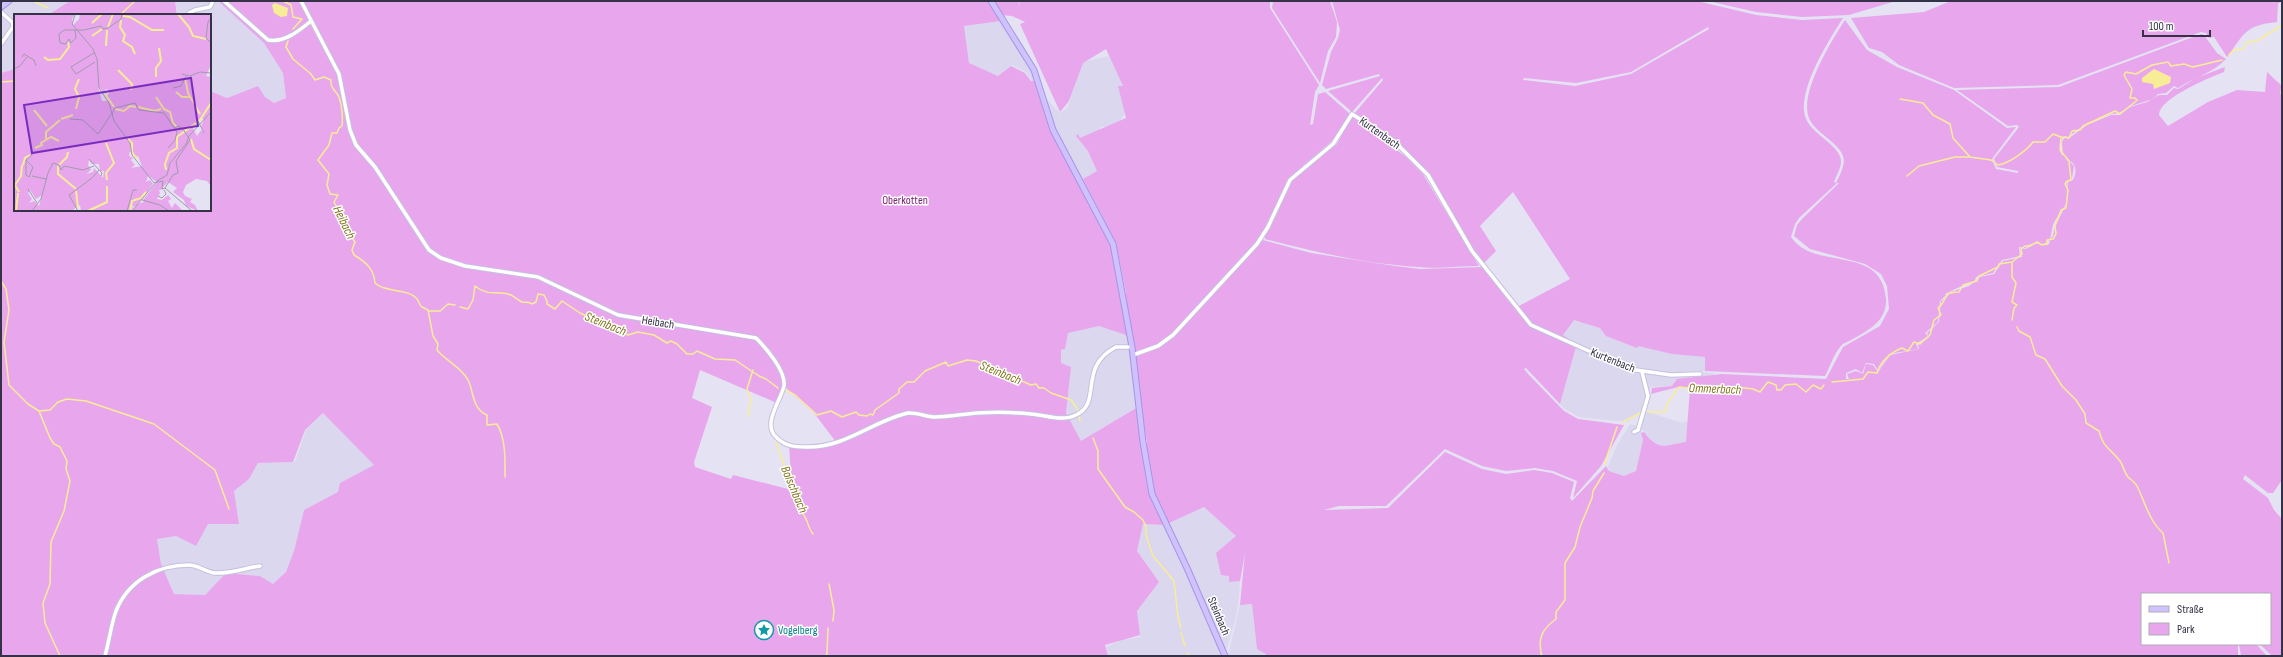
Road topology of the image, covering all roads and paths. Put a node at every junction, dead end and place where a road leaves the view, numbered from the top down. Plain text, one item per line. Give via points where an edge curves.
1 (9, 1) edge
2 (213, 1) edge
3 (224, 1) edge
4 (301, 1) edge
5 (991, 1) edge
6 (1, 7) edge
7 (1, 12) edge
8 (189, 13) dead end
9 (311, 21) junction
10 (1, 44) edge
11 (1132, 347) junction
12 (1132, 355) junction
13 (1642, 372) junction
14 (1700, 374) dead end
15 (1634, 432) dead end
16 (260, 566) dead end
17 (105, 656) edge
18 (1225, 656) edge

1 - 6 street
2 - 8 street via 210,7
3 - 9 street via 268,40 282,39 296,33
4 - 9 street, Heibach
5 - 11 street, Steinbach via 1031,65 1039,81 1051,126 1114,244
7 - 10 street via 13,27
9 - 11 street, Heibach via 339,74 350,130 356,145 375,167 429,250 441,258 465,266 538,276 618,315 756,338 776,362 783,379 784,386 776,402 771,429 783,443 792,446 825,447 911,413 937,417 1007,412 1072,417 1081,412 1088,403 1092,374 1098,362 1116,347
11 - 12 street, Steinbach
12 - 13 street, Kurtenbach via 1158,346 1173,335 1257,244 1290,180 1333,144 1352,114 1394,141 1428,175 1472,251 1531,325 1629,369
12 - 18 street, Steinbach via 1152,494 1191,575
13 - 14 street, Kurtenbach
13 - 15 street, Kurtenbach via 1648,396 1638,430
16 - 17 street via 213,573 188,565 150,572 132,586 117,611

